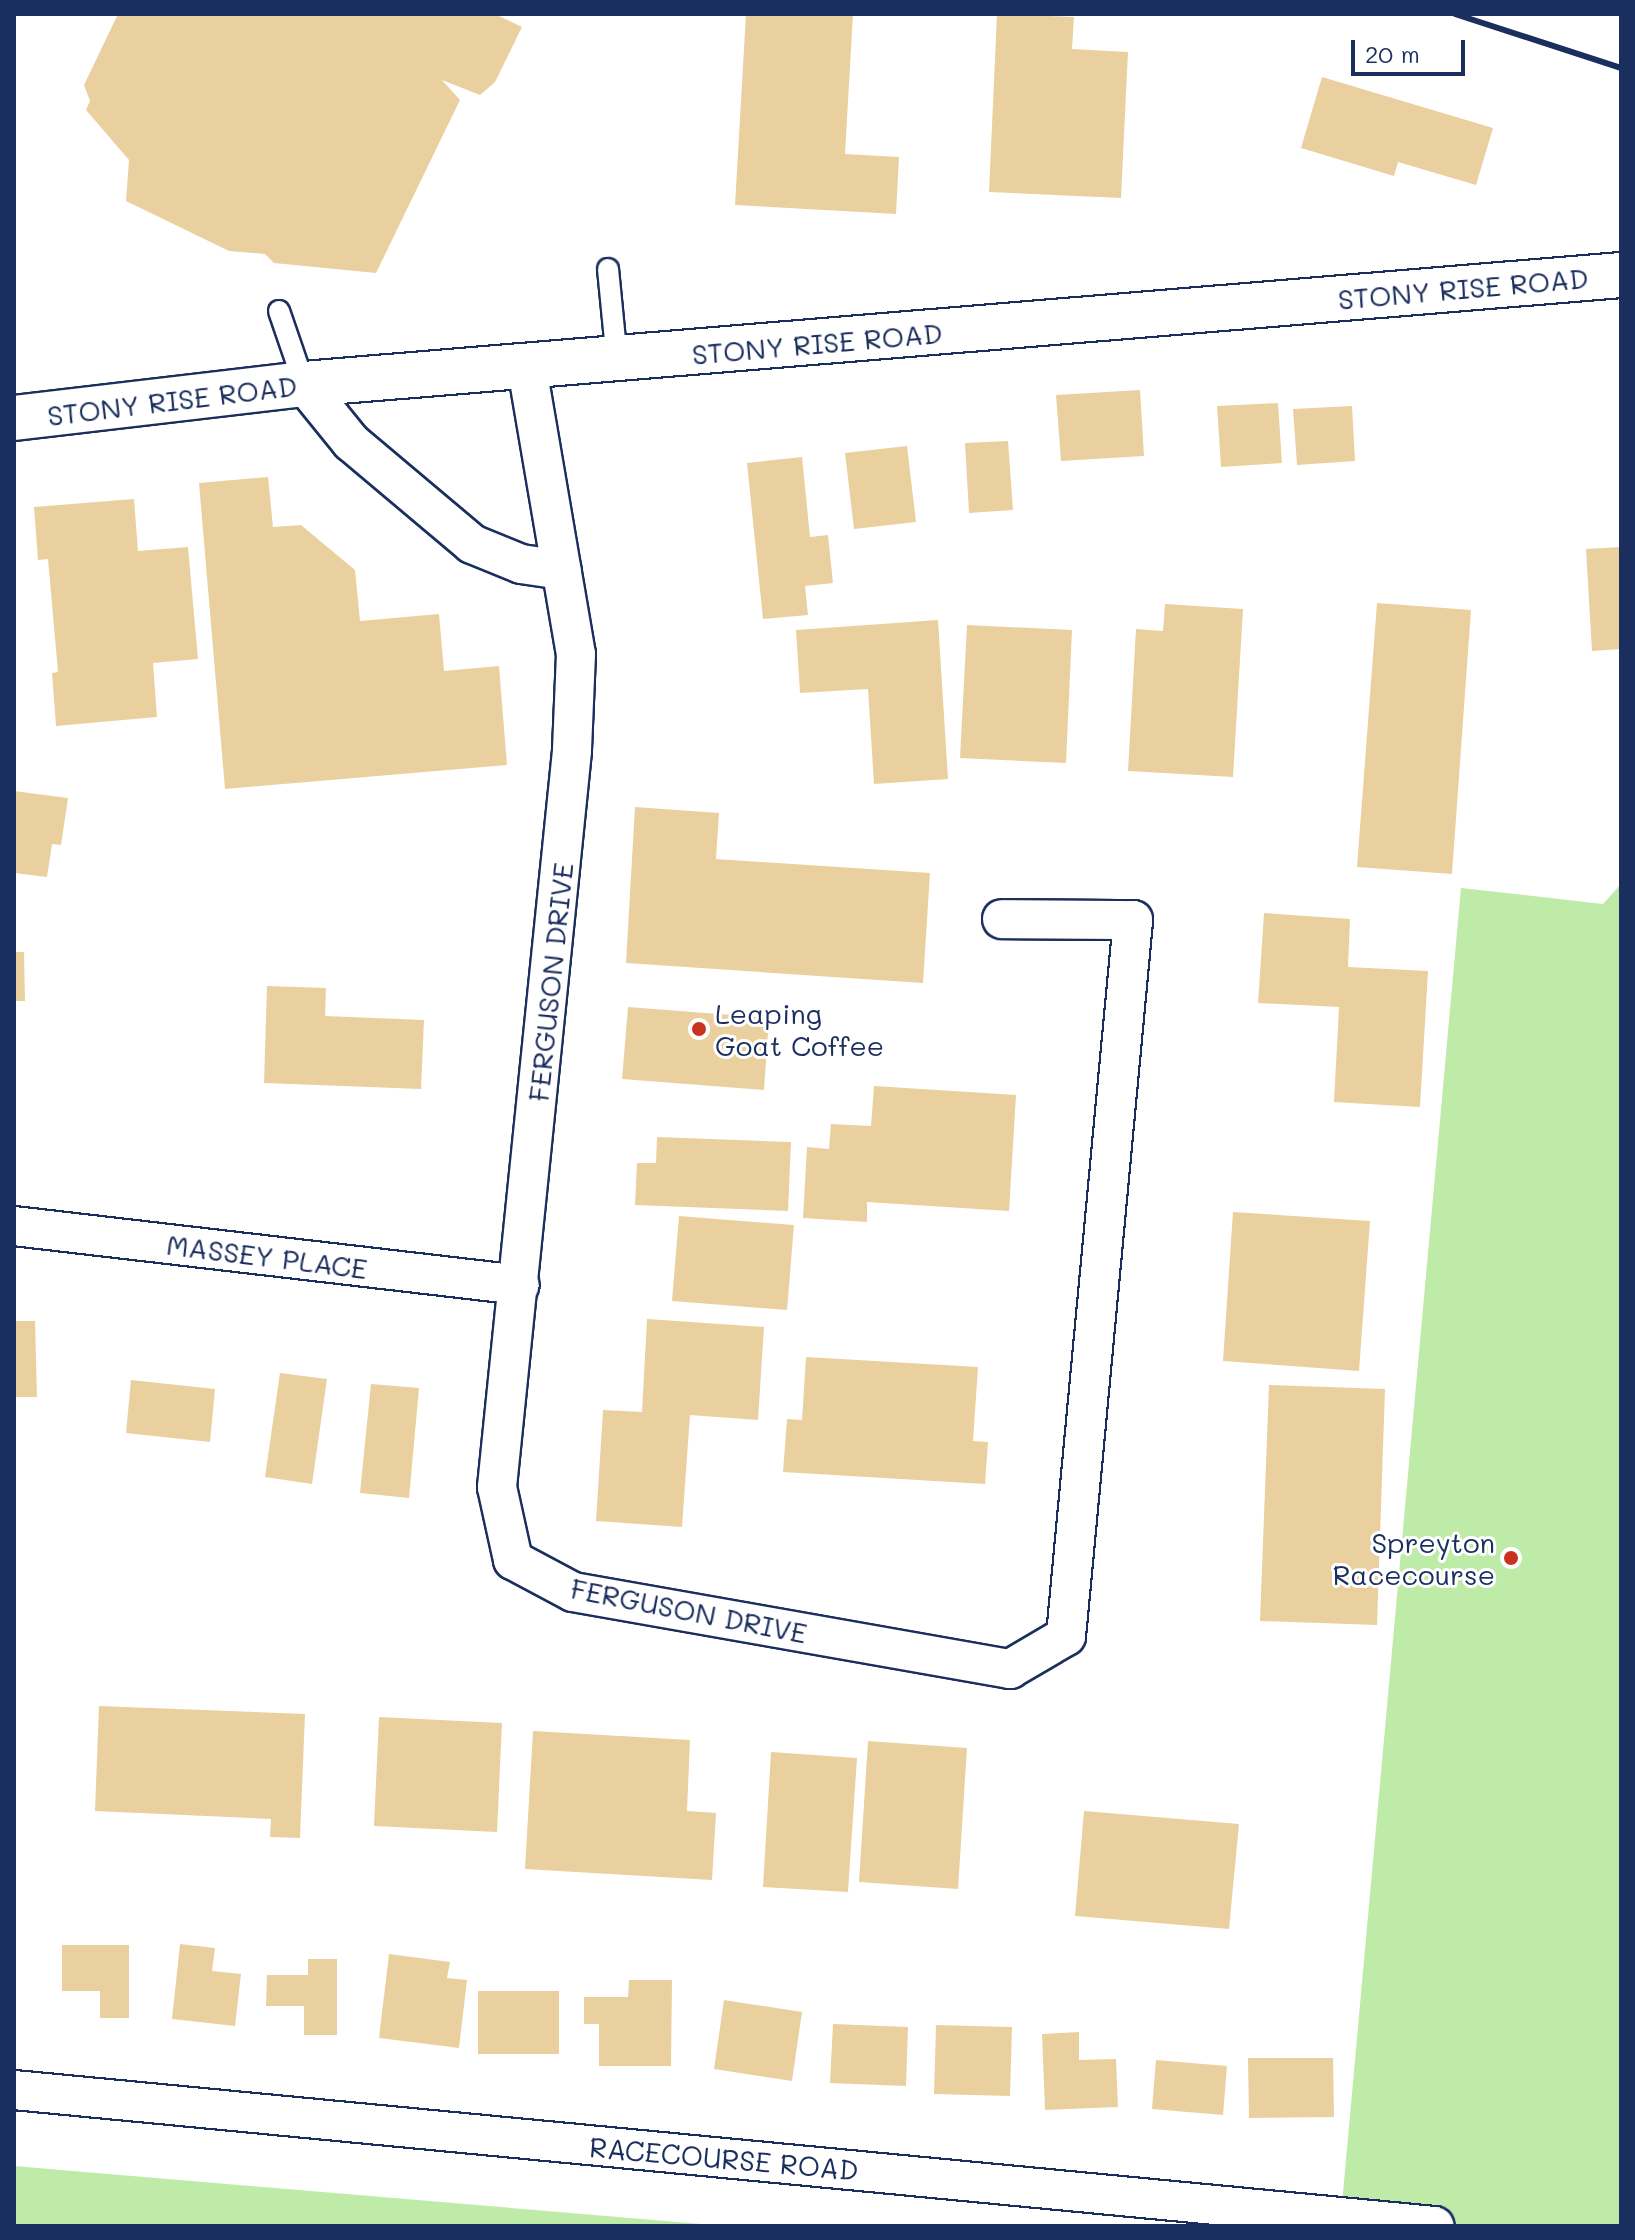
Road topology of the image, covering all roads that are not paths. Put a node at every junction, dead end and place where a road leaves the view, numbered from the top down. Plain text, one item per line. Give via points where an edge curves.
1 (608, 269) dead end
2 (1621, 275) edge
3 (279, 311) dead end
4 (617, 360) junction
5 (527, 368) junction
6 (304, 384) junction
7 (14, 418) edge
8 (562, 570) junction
9 (1002, 919) dead end
10 (14, 1226) edge
11 (520, 1285) junction
12 (14, 2090) edge
13 (1435, 2226) edge

1 - 4 lane
2 - 4 main road, STONY RISE ROAD
3 - 6 lane
4 - 5 main road, STONY RISE ROAD
5 - 6 main road, STONY RISE ROAD
5 - 8 street, FERGUSON DRIVE
6 - 7 main road, STONY RISE ROAD
6 - 8 street via 351,442 472,544 521,564
8 - 11 street, FERGUSON DRIVE via 576,654 572,751
9 - 11 street, FERGUSON DRIVE via 1133,920 1066,1636 1010,1669 573,1592 513,1560 497,1487
10 - 11 street, MASSEY PLACE
12 - 13 street, RACECOURSE ROAD

